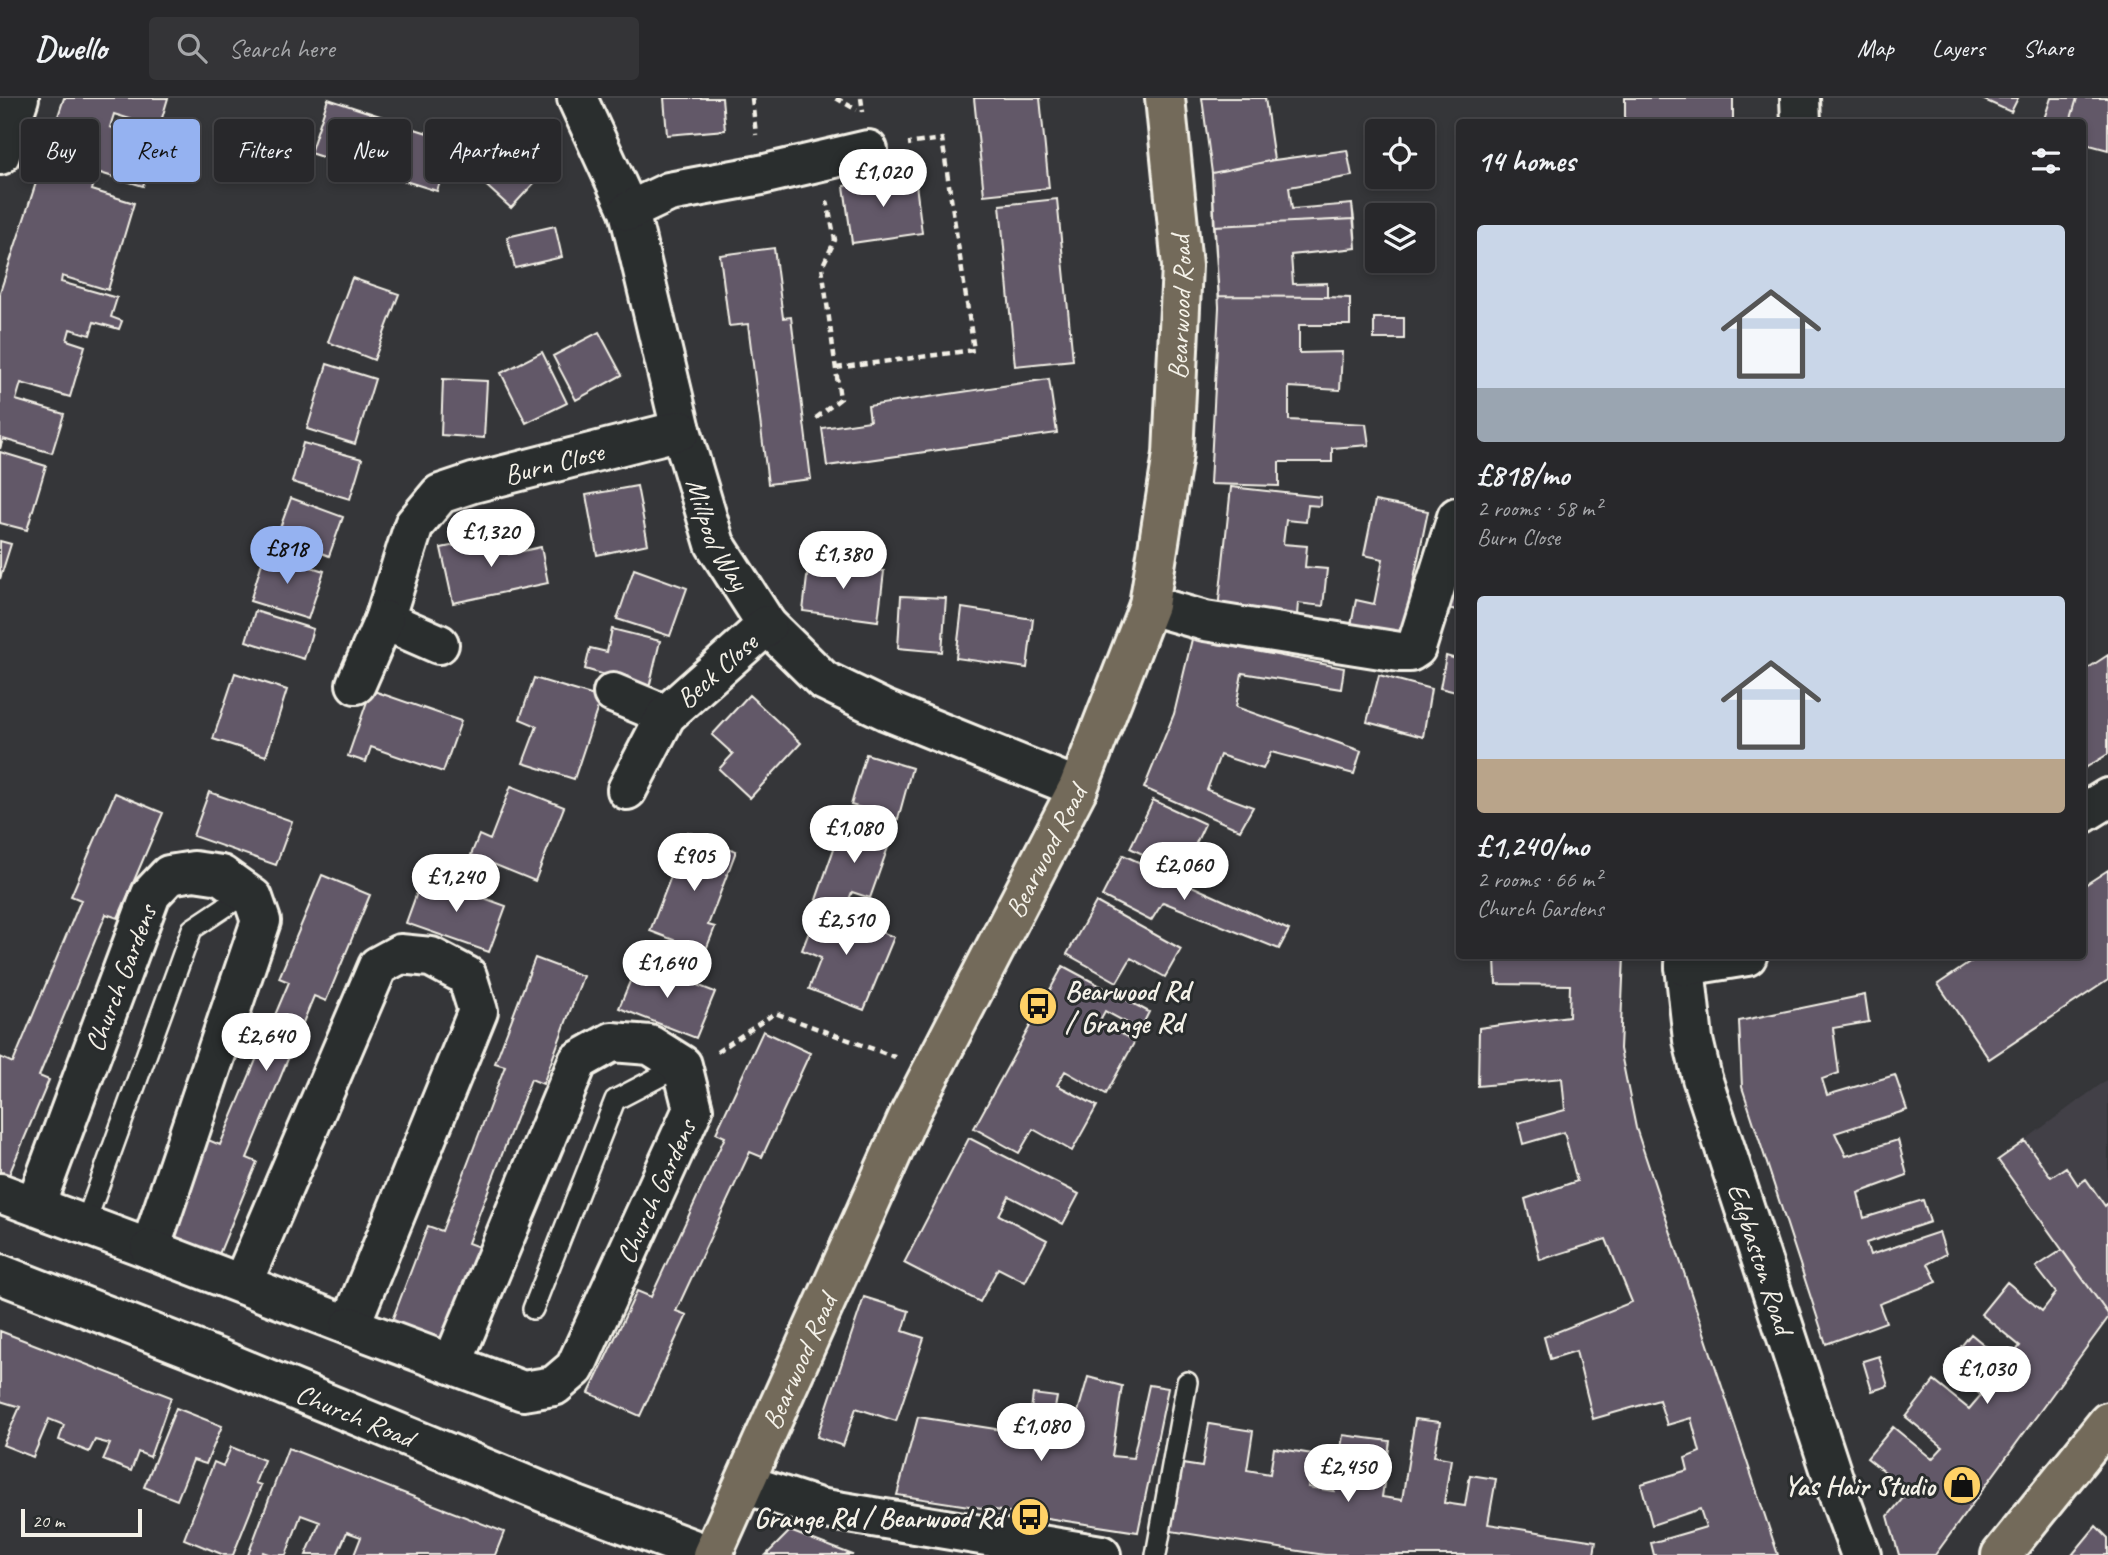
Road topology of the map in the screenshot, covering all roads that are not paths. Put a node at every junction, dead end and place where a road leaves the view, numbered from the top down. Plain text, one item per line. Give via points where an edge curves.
1 (19, 98) edge
2 (578, 98) edge
3 (1165, 98) edge
4 (1800, 98) edge
5 (1801, 119) edge
6 (865, 132) road end
7 (0, 155) edge
8 (629, 211) junction
9 (681, 430) junction
10 (1456, 520) edge
11 (1149, 605) junction
12 (384, 620) junction
13 (767, 625) junction
14 (439, 644) dead end
15 (356, 684) dead end
16 (613, 693) dead end
17 (666, 715) junction
18 (1078, 788) junction
19 (627, 790) dead end
20 (2108, 798) edge
21 (2086, 812) edge
22 (246, 893) junction
23 (1710, 959) edge
24 (1686, 961) edge
25 (683, 1069) junction
26 (0, 1193) edge
27 (35, 1206) junction
28 (85, 1224) junction
29 (150, 1249) junction
30 (0, 1274) edge
31 (242, 1284) junction
32 (533, 1309) dead end
33 (350, 1326) junction
34 (452, 1364) junction
35 (1187, 1382) dead end
36 (2108, 1422) edge
37 (745, 1484) junction
38 (710, 1555) edge
39 (1101, 1555) edge
40 (1156, 1555) edge
41 (1861, 1555) edge
42 (2001, 1555) edge

1 - 7 street
2 - 8 street, Millpool Way
3 - 11 main road, Bearwood Road via 1182,266 1173,454
4 - 5 street
6 - 8 street via 819,162 669,192
8 - 9 street, Millpool Way
9 - 12 street, Burn Close via 440,494 414,525
9 - 13 street, Millpool Way via 715,544
10 - 11 street via 1416,648 1410,652 1205,621
11 - 18 main road, Bearwood Road
12 - 14 street
12 - 15 street, Burn Close
13 - 17 street, Beck Close
13 - 18 street, Millpool Way via 823,680
16 - 17 street, Beck Close
17 - 19 street, Beck Close
18 - 37 main road, Bearwood Road via 910,1113
20 - 21 street
22 - 27 street, Church Gardens via 221,875 194,871 169,875 151,894
22 - 28 lane via 192,929
22 - 29 street via 253,898 261,921
23 - 24 street
24 - 41 street, Edgbaston Road via 1693,1040 1702,1077
25 - 32 lane via 615,1100
25 - 34 street via 650,1045 612,1042 578,1061
25 - 34 street, Church Gardens via 693,1109 575,1368 554,1385 523,1391
26 - 27 street, Church Gardens
27 - 28 street, Church Gardens
28 - 29 street, Church Gardens
29 - 31 street, Church Gardens
30 - 38 street, Church Road
31 - 33 street, Church Gardens
31 - 33 street via 378,966 400,954 431,957 467,976 478,1012
33 - 34 street, Church Gardens
35 - 40 lane
36 - 42 main road
37 - 38 main road, Bearwood Road
37 - 39 street via 820,1508

